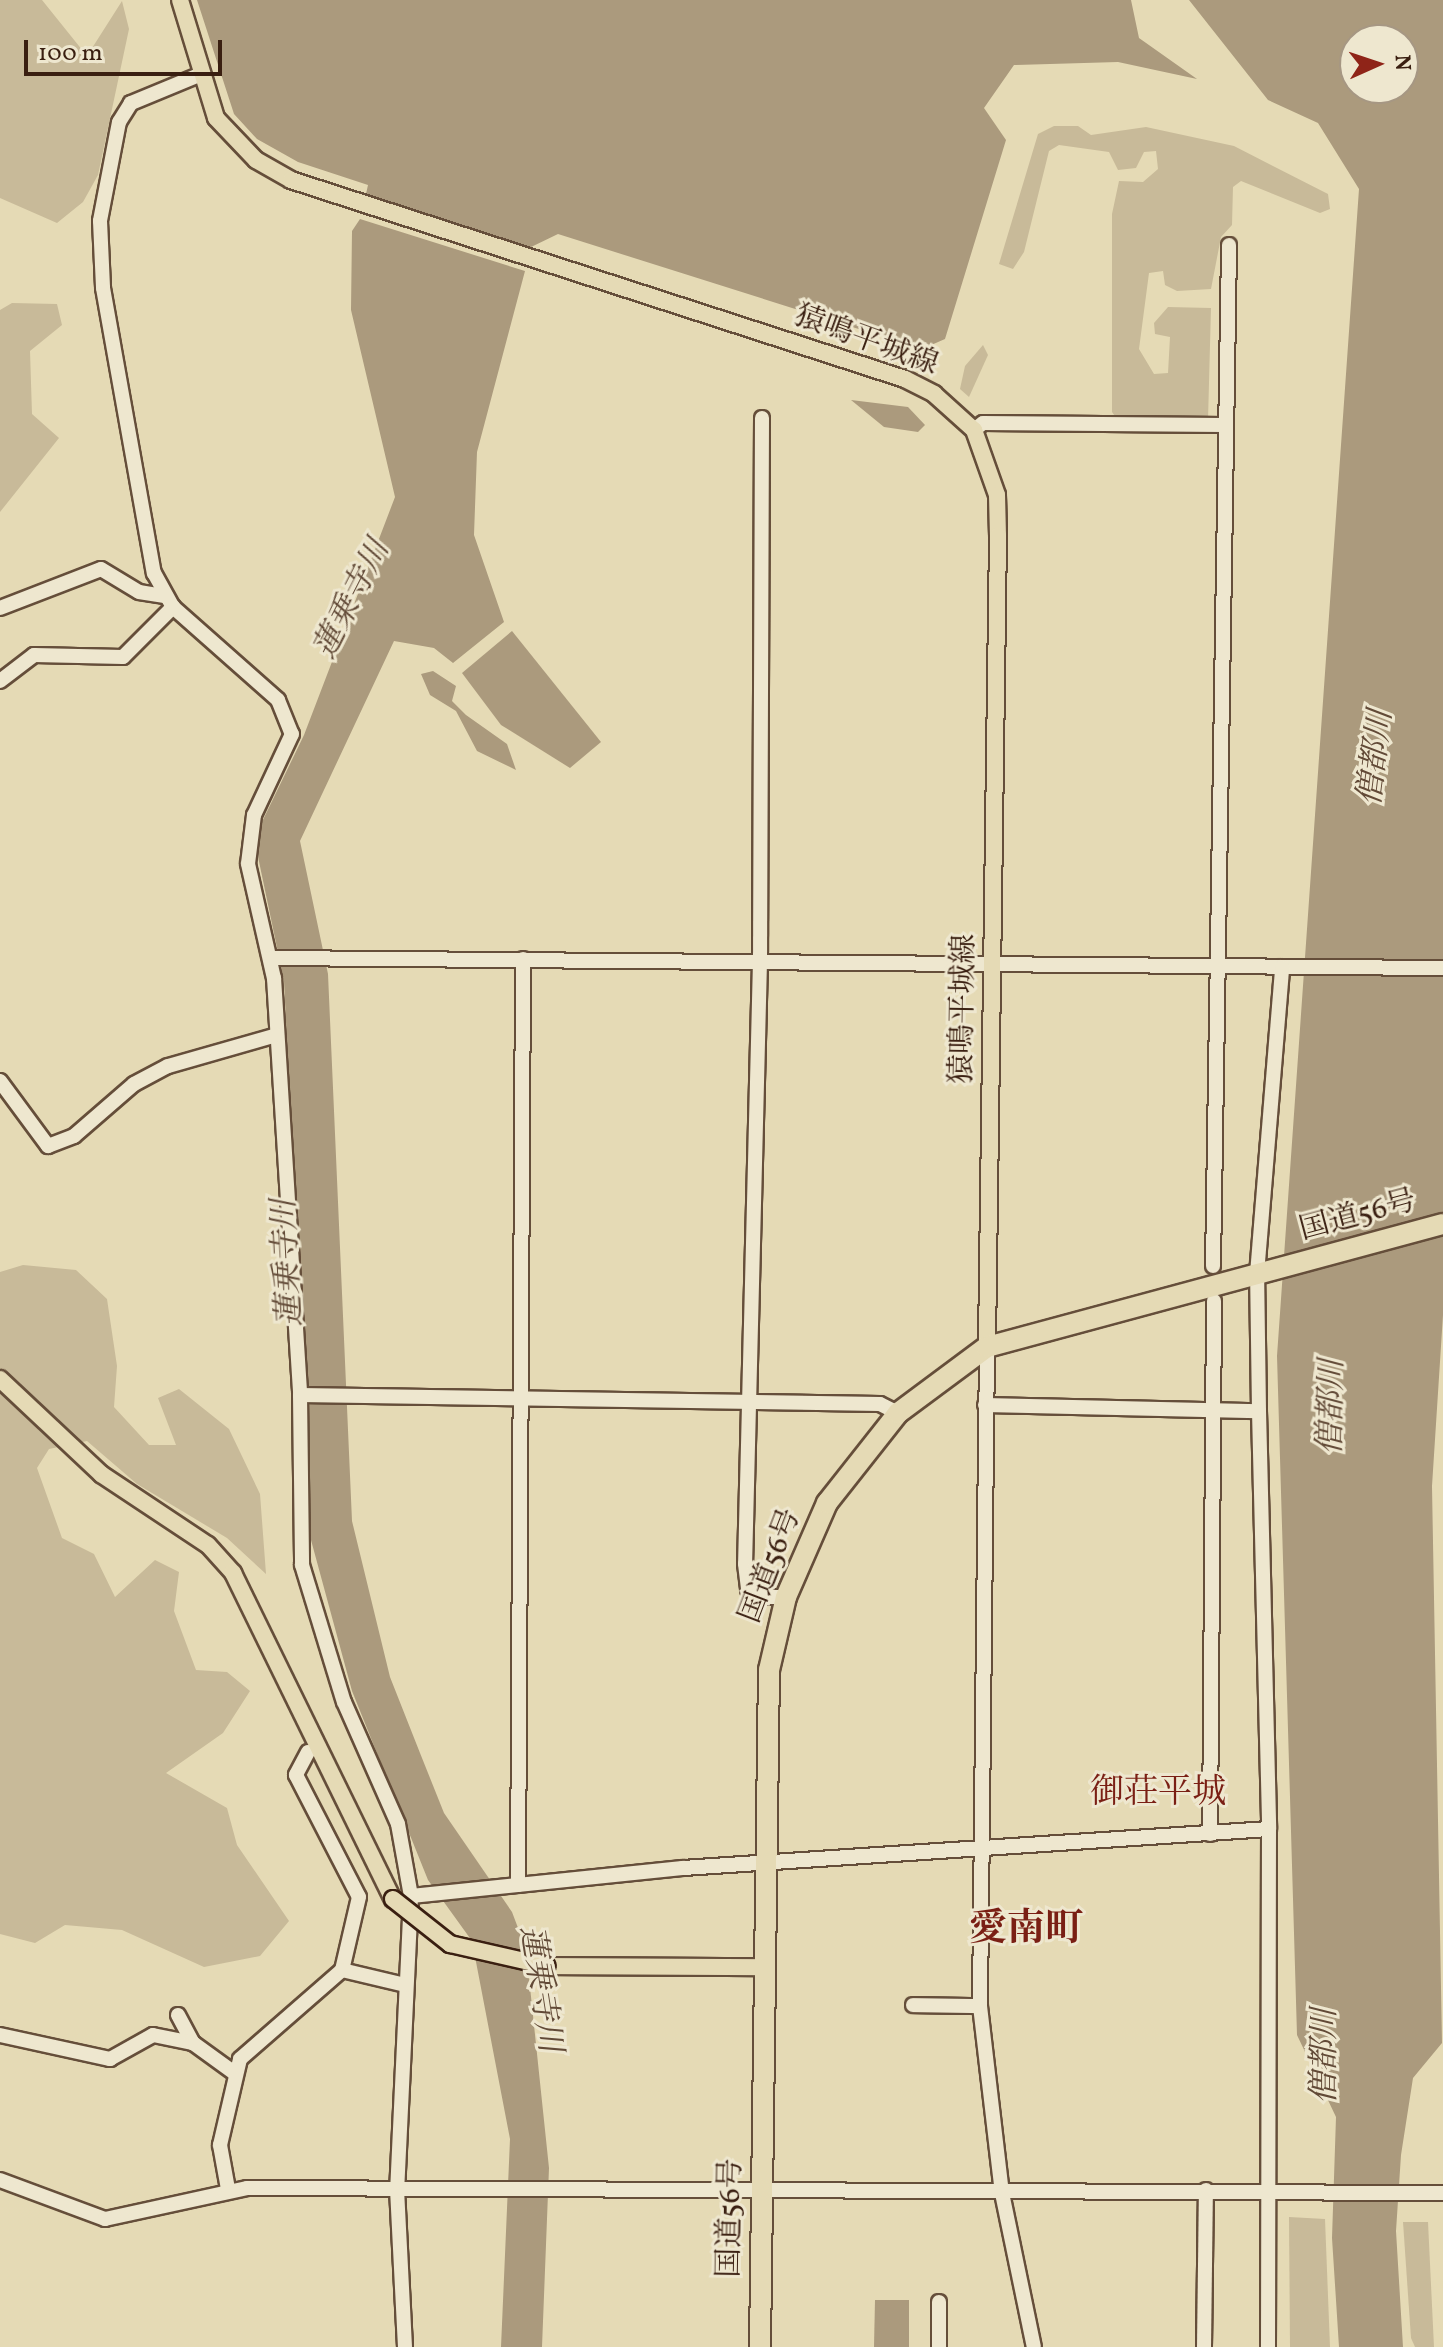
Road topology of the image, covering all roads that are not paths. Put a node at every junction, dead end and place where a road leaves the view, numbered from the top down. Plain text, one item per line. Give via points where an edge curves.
1 (180, 0) edge
2 (199, 75) junction
3 (1229, 245) dead end
4 (762, 418) dead end
5 (1223, 425) junction
6 (974, 430) junction
7 (169, 602) junction
8 (0, 608) edge
9 (0, 681) edge
10 (276, 957) junction
11 (523, 959) junction
12 (760, 961) junction
13 (992, 964) junction
14 (1218, 965) junction
15 (1286, 967) junction
16 (1443, 968) edge
17 (277, 1035) junction
18 (0, 1081) edge
19 (1443, 1224) edge
20 (1213, 1266) dead end
21 (1267, 1271) junction
22 (1214, 1301) dead end
23 (987, 1347) junction
24 (0, 1379) edge
25 (304, 1395) junction
26 (521, 1401) junction
27 (744, 1403) junction
28 (985, 1405) junction
29 (1215, 1410) junction
30 (1259, 1411) junction
31 (898, 1413) junction
32 (786, 1597) junction
33 (308, 1752) dead end
34 (1269, 1829) junction
35 (1210, 1834) junction
36 (982, 1851) junction
37 (765, 1862) junction
38 (513, 1885) junction
39 (411, 1896) junction
40 (764, 1967) junction
41 (342, 1970) junction
42 (405, 1985) junction
43 (913, 2005) dead end
44 (980, 2006) junction
45 (178, 2015) dead end
46 (0, 2035) edge
47 (193, 2043) junction
48 (233, 2072) junction
49 (0, 2180) edge
50 (228, 2189) junction
51 (397, 2189) junction
52 (1206, 2190) junction
53 (1271, 2190) junction
54 (761, 2191) junction
55 (1002, 2193) junction
56 (1443, 2193) edge
57 (939, 2302) dead end
58 (405, 2347) edge
59 (760, 2347) edge
60 (939, 2347) edge
61 (1034, 2347) edge
62 (1204, 2347) edge
63 (1268, 2347) edge

1 - 2 main road, 猿鳴平城線
2 - 6 main road, 猿鳴平城線 via 216,118 256,160 358,202 905,379 934,394
2 - 7 street via 131,103 119,122 100,221 103,288 147,553
3 - 5 street
4 - 12 street
5 - 6 street via 983,423
5 - 14 street
6 - 13 main road, 猿鳴平城線 via 997,495
7 - 8 street via 139,592 101,569
7 - 9 street via 123,657 34,655
7 - 10 street via 250,670 290,720 292,734 248,838
10 - 11 street
10 - 17 street
11 - 12 street
11 - 26 street
12 - 13 street
12 - 27 street
13 - 14 street
13 - 23 main road, 猿鳴平城線
14 - 15 street
14 - 20 street
15 - 16 street
15 - 21 street
17 - 18 street via 168,1066 134,1084 74,1136 48,1146
17 - 25 street
19 - 21 highway, 国道56号
21 - 23 highway, 国道56号
21 - 30 street
22 - 29 street
23 - 28 street
23 - 31 highway, 国道56号
24 - 40 main road, bridge via 101,1474 208,1545 233,1573 393,1899 450,1944 547,1966
25 - 26 street
25 - 39 street via 302,1565 344,1702 398,1824
26 - 27 street
26 - 38 street
27 - 31 street via 880,1404
27 - 32 street via 748,1590 756,1597
28 - 29 street
28 - 36 street
29 - 30 street
29 - 35 street
30 - 34 street
31 - 32 highway, 国道56号 via 827,1503
32 - 37 highway, 国道56号 via 769,1670
33 - 41 street via 296,1775 359,1897
34 - 35 street
34 - 53 street
35 - 36 street
36 - 37 street
36 - 44 street
37 - 38 street
37 - 40 highway, 国道56号
38 - 39 street
39 - 42 street
40 - 54 highway, 国道56号
41 - 42 street
41 - 48 street
42 - 51 street
43 - 44 street
44 - 55 street
45 - 47 street
46 - 47 street via 110,2059 153,2035
47 - 48 street
48 - 50 street via 220,2145
49 - 50 street via 105,2219
50 - 51 street
51 - 54 street
51 - 58 street
52 - 53 street
52 - 55 street
52 - 62 street
53 - 56 street
53 - 63 street
54 - 55 street
54 - 59 highway, 国道56号
55 - 61 street
57 - 60 street

